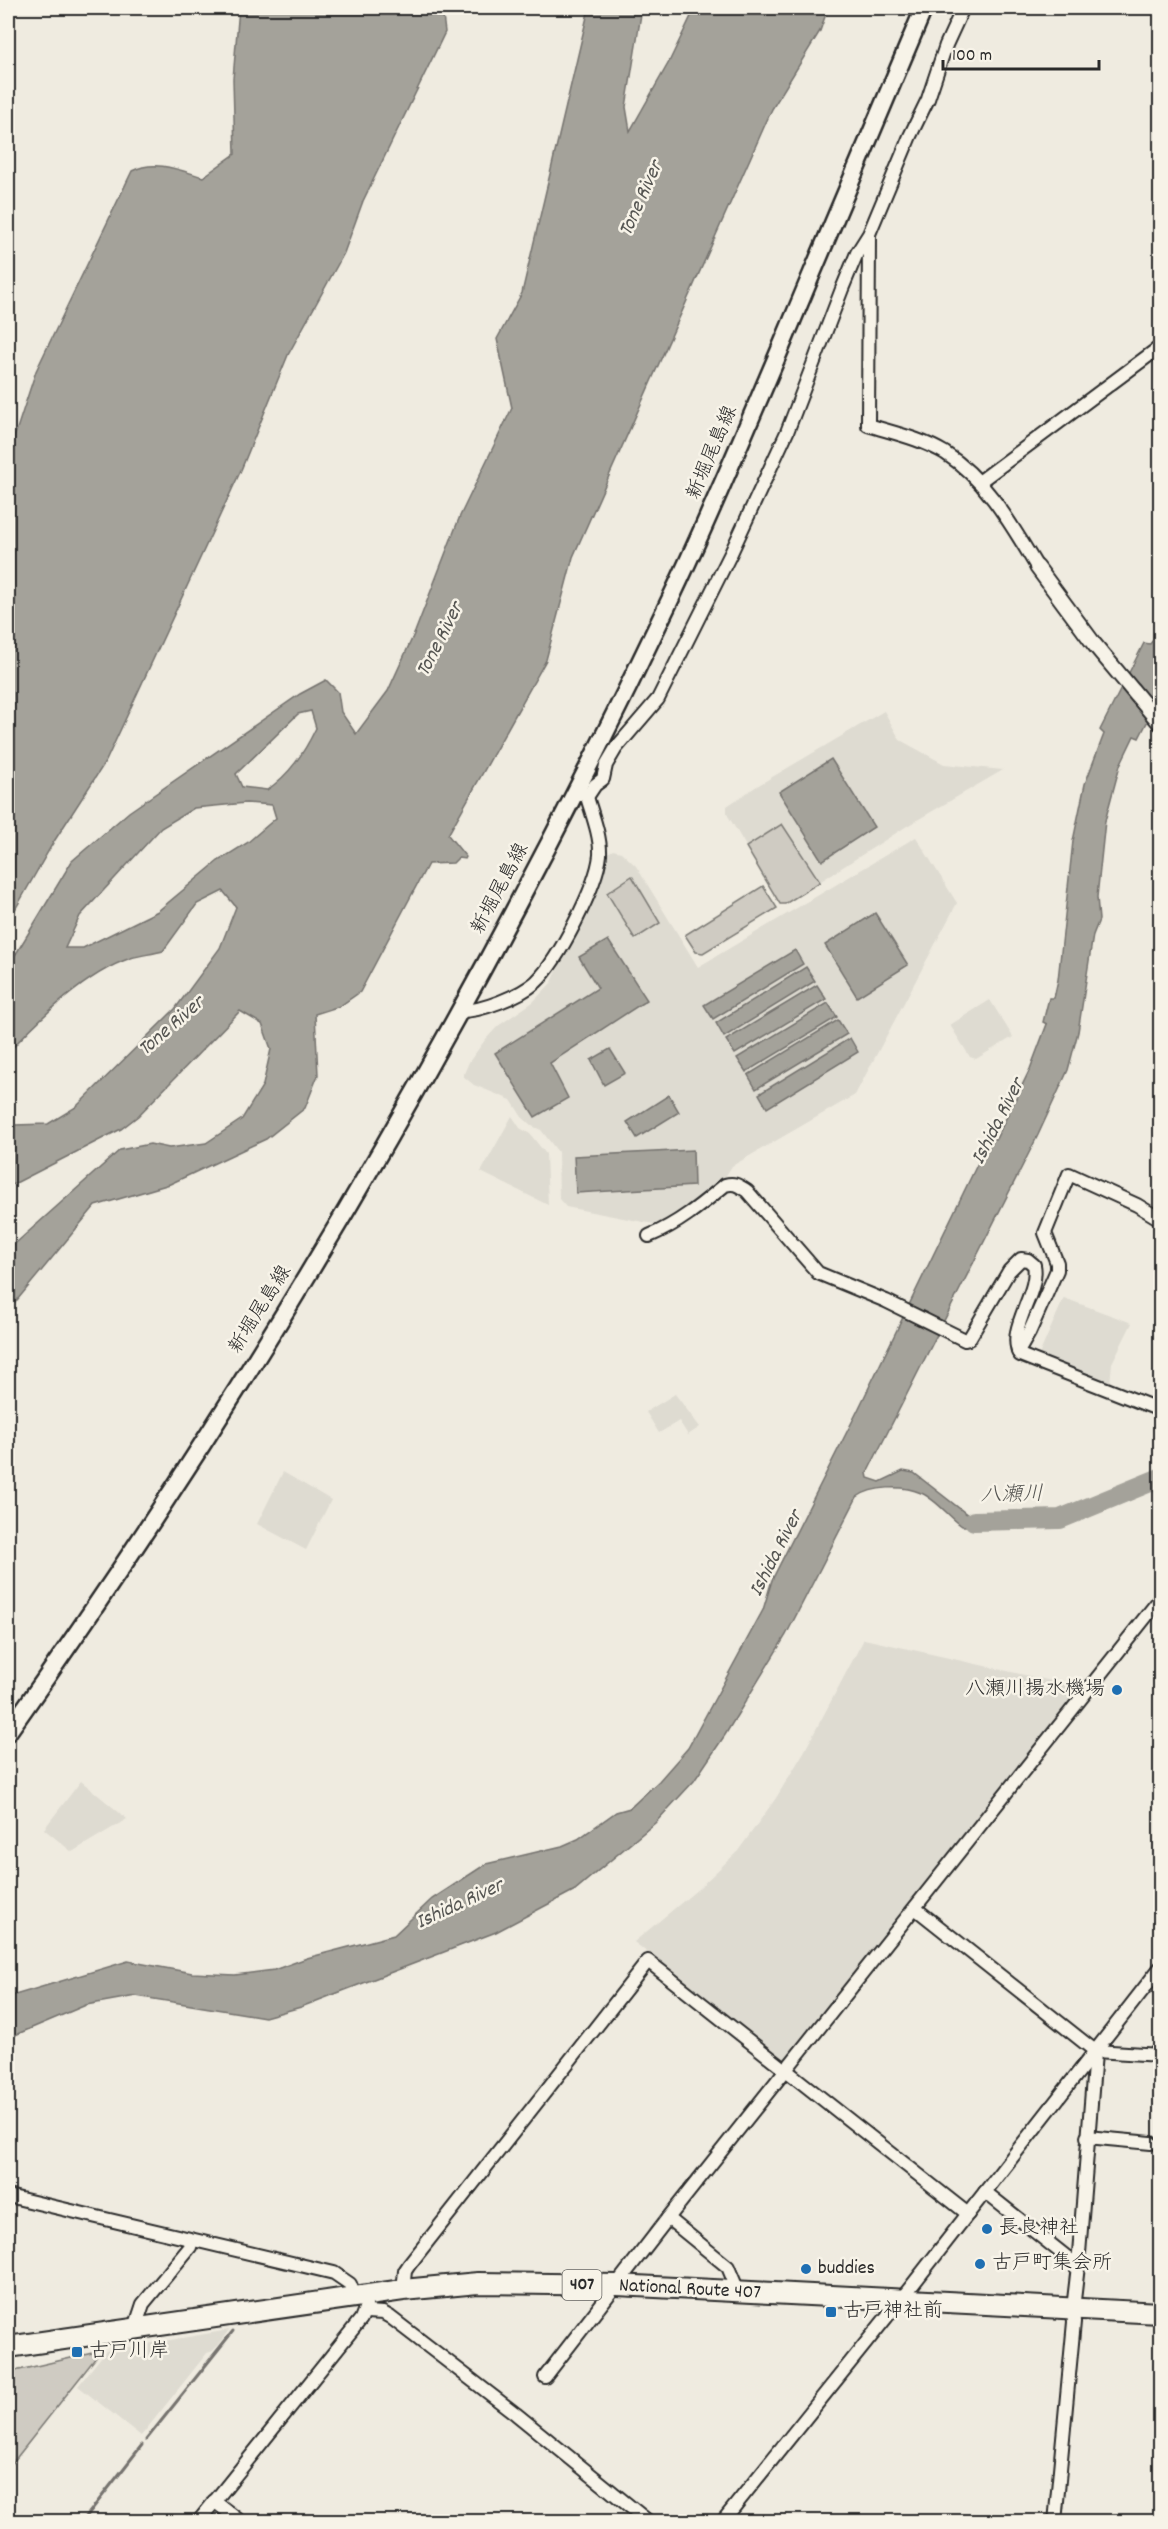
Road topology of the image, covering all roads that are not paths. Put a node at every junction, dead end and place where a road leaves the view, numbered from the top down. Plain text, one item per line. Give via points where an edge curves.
1 (924, 8) edge
2 (963, 8) edge
3 (869, 234) junction
4 (1161, 347) edge
5 (979, 482) junction
6 (1037, 567) joint
7 (1161, 723) edge
8 (581, 794) junction
9 (459, 1011) junction
10 (1161, 1219) edge
11 (649, 1236) dead end
12 (1018, 1352) junction
13 (1161, 1410) edge
14 (1161, 1599) edge
15 (8, 1732) edge
16 (915, 1908) junction
17 (1161, 1968) edge
18 (1095, 2051) junction
19 (1161, 2055) edge
20 (786, 2071) junction
21 (1087, 2137) junction
22 (1150, 2143) dead end
23 (985, 2192) junction
24 (8, 2196) edge
25 (968, 2214) junction
26 (668, 2218) junction
27 (192, 2240) junction
28 (1078, 2266) junction
29 (617, 2285) junction
30 (403, 2290) junction
31 (739, 2293) junction
32 (362, 2301) junction
33 (898, 2301) junction
34 (1072, 2308) junction
35 (1161, 2313) edge
36 (135, 2328) junction
37 (8, 2347) edge
38 (545, 2377) dead end
39 (214, 2501) junction
40 (198, 2522) edge
41 (241, 2522) edge
42 (649, 2522) edge
43 (722, 2522) edge
44 (1055, 2522) edge

1 - 8 main road, 新堀尾島線 via 709,515
2 - 3 street
3 - 5 street via 868,425 946,454
3 - 8 street via 845,280 788,432 677,663 658,699 616,748 603,779
4 - 5 street
5 - 6 street
6 - 7 street
8 - 9 main road, 新堀尾島線
8 - 9 street via 600,853 596,877 564,940 533,984 478,1009
9 - 15 main road, 新堀尾島線 via 343,1215 233,1395
10 - 12 street via 1069,1174 1045,1233 1058,1263 1055,1278
11 - 12 street via 678,1222 732,1183 747,1191 818,1273 961,1340 969,1339 1009,1271 1021,1259 1028,1260 1034,1265 1035,1278 1018,1330
12 - 13 street via 1026,1359
14 - 16 street
16 - 18 street
16 - 20 street
17 - 18 street
18 - 19 street
18 - 21 street
18 - 23 street
20 - 25 street
20 - 26 street
20 - 30 street via 648,1961 409,2265 403,2277
21 - 22 street
21 - 28 street
23 - 25 street
23 - 28 street
24 - 27 street
25 - 33 street
26 - 29 street
26 - 31 street via 728,2267
27 - 32 street via 334,2273 350,2284
27 - 36 street via 143,2304
28 - 34 street
29 - 30 highway, National Route 407 / 407 via 478,2283
29 - 31 highway, National Route 407 / 407
29 - 38 street
30 - 32 highway, National Route 407 / 407
31 - 33 highway, National Route 407 / 407
32 - 36 highway, National Route 407 / 407
32 - 39 street
32 - 42 street via 390,2317 516,2414
33 - 34 highway, National Route 407 / 407
33 - 43 street
34 - 35 highway, National Route 407 / 407
34 - 44 street via 1074,2322
36 - 37 highway, National Route 407 / 407
39 - 40 street
39 - 41 street

